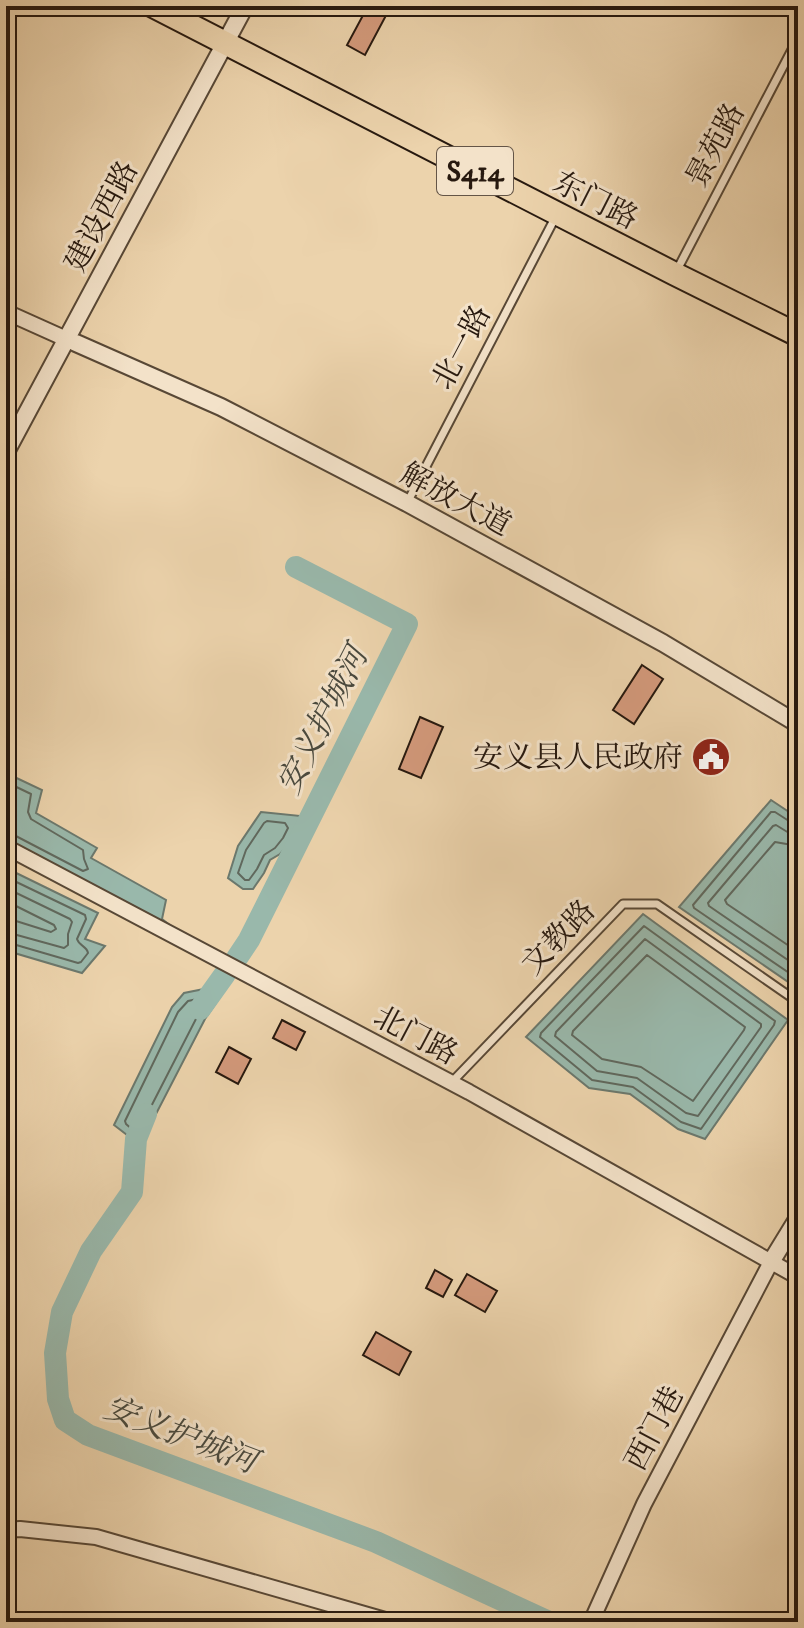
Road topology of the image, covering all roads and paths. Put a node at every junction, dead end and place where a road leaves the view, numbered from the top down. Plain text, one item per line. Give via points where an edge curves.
1 (153, 6) edge
2 (245, 6) edge
3 (798, 38) edge
4 (225, 43) junction
5 (557, 214) junction
6 (675, 274) junction
7 (6, 312) edge
8 (798, 335) edge
9 (71, 341) junction
10 (6, 452) edge
11 (407, 503) junction
12 (798, 724) edge
13 (6, 847) edge
14 (798, 1002) edge
15 (451, 1083) junction
16 (798, 1218) edge
17 (771, 1262) junction
18 (798, 1277) edge
19 (6, 1530) edge
20 (392, 1622) edge
21 (591, 1622) edge

1 - 4 main road, 东门路 / S414
2 - 4 street, 建设西路
3 - 6 lane, 景苑路
4 - 5 main road, 东门路 / S414
4 - 9 street, 建设西路
5 - 6 main road, 东门路 / S414
5 - 11 lane, 北一路
6 - 8 main road, 东门路 / S414
7 - 9 street
9 - 10 street, 建设西路
9 - 11 street, 解放大道 via 221,407
11 - 12 street, 解放大道 via 663,643
13 - 15 street, 北门路
14 - 15 lane, 文教路 via 657,904 623,904
15 - 17 street, 北门路
16 - 17 street
17 - 18 street, 北门路
17 - 21 street, 西门巷 via 644,1504
19 - 20 street via 96,1537

